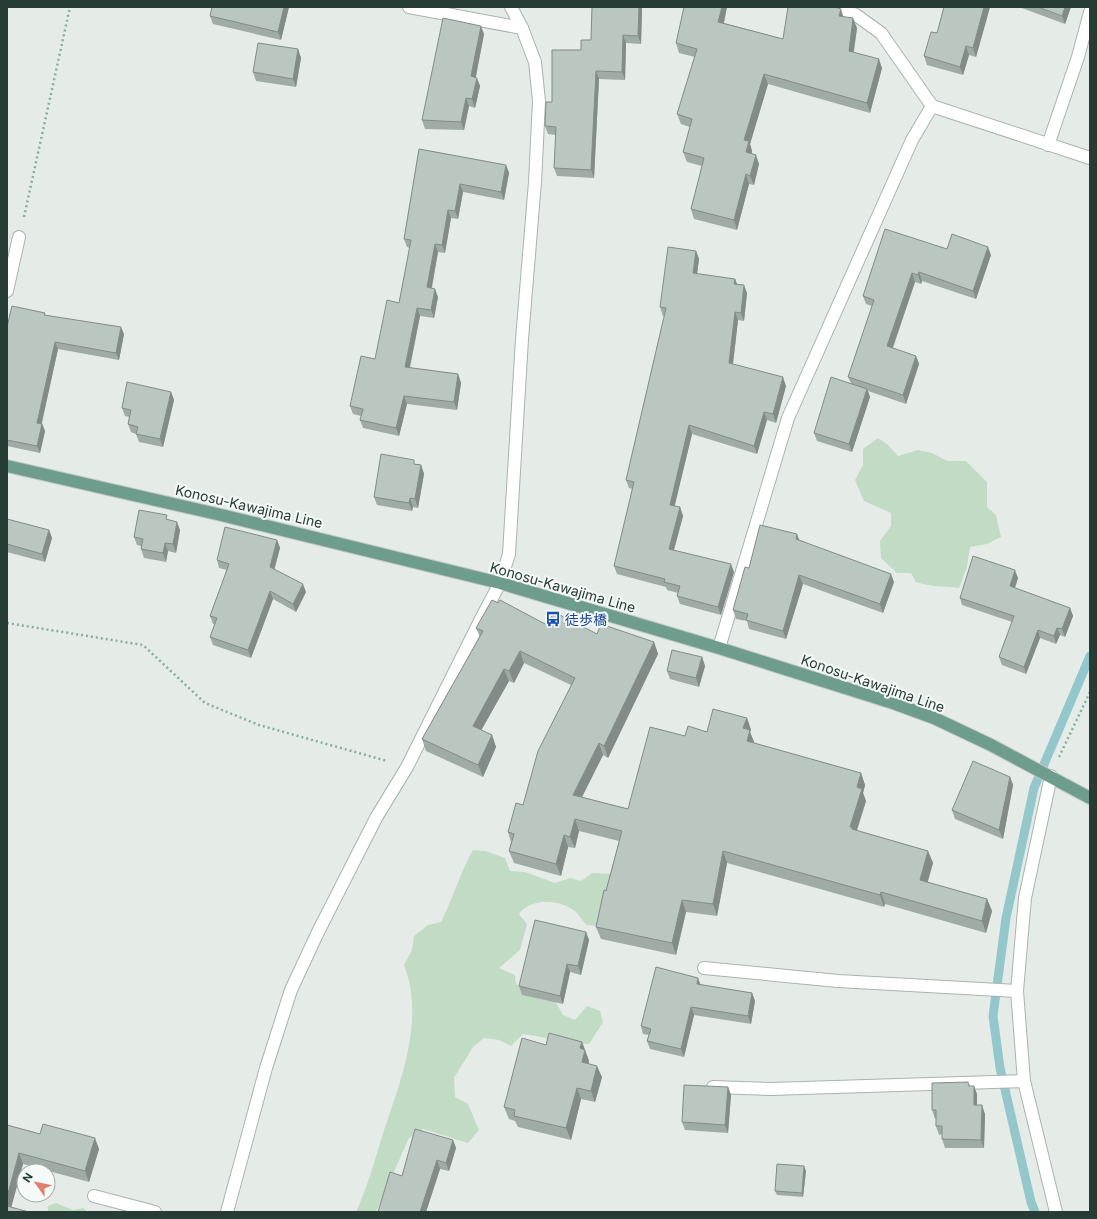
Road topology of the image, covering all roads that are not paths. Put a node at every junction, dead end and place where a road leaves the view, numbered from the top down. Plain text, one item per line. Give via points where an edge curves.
1 (409, 7) edge
2 (511, 7) edge
3 (833, 7) edge
4 (1090, 12) edge
5 (522, 28) junction
6 (932, 106) junction
7 (1048, 145) junction
8 (1090, 158) edge
9 (19, 237) road end
10 (7, 291) edge
11 (7, 466) edge
12 (500, 583) junction
13 (719, 648) junction
14 (1051, 776) junction
15 (1090, 798) edge
16 (704, 968) dead end
17 (1017, 992) junction
18 (1024, 1081) junction
19 (704, 1086) edge
20 (94, 1196) dead end
21 (155, 1212) edge
22 (227, 1212) edge
23 (1056, 1212) edge

1 - 5 street
2 - 5 street
3 - 6 street via 856,14 882,33
4 - 7 street via 1078,57
5 - 12 street via 535,62 539,101 509,554
6 - 7 street
6 - 13 street via 912,140 788,418
7 - 8 street
9 - 10 street
11 - 12 main road, Konosu-Kawajima Line via 218,514
12 - 13 main road, Konosu-Kawajima Line
12 - 22 street via 407,767 376,818 291,990 266,1068
13 - 14 main road, Konosu-Kawajima Line via 927,715
14 - 15 main road, Konosu-Kawajima Line
14 - 17 street via 1025,898
16 - 17 street via 838,981
17 - 18 street
18 - 19 street via 772,1089
18 - 23 street
20 - 21 street

